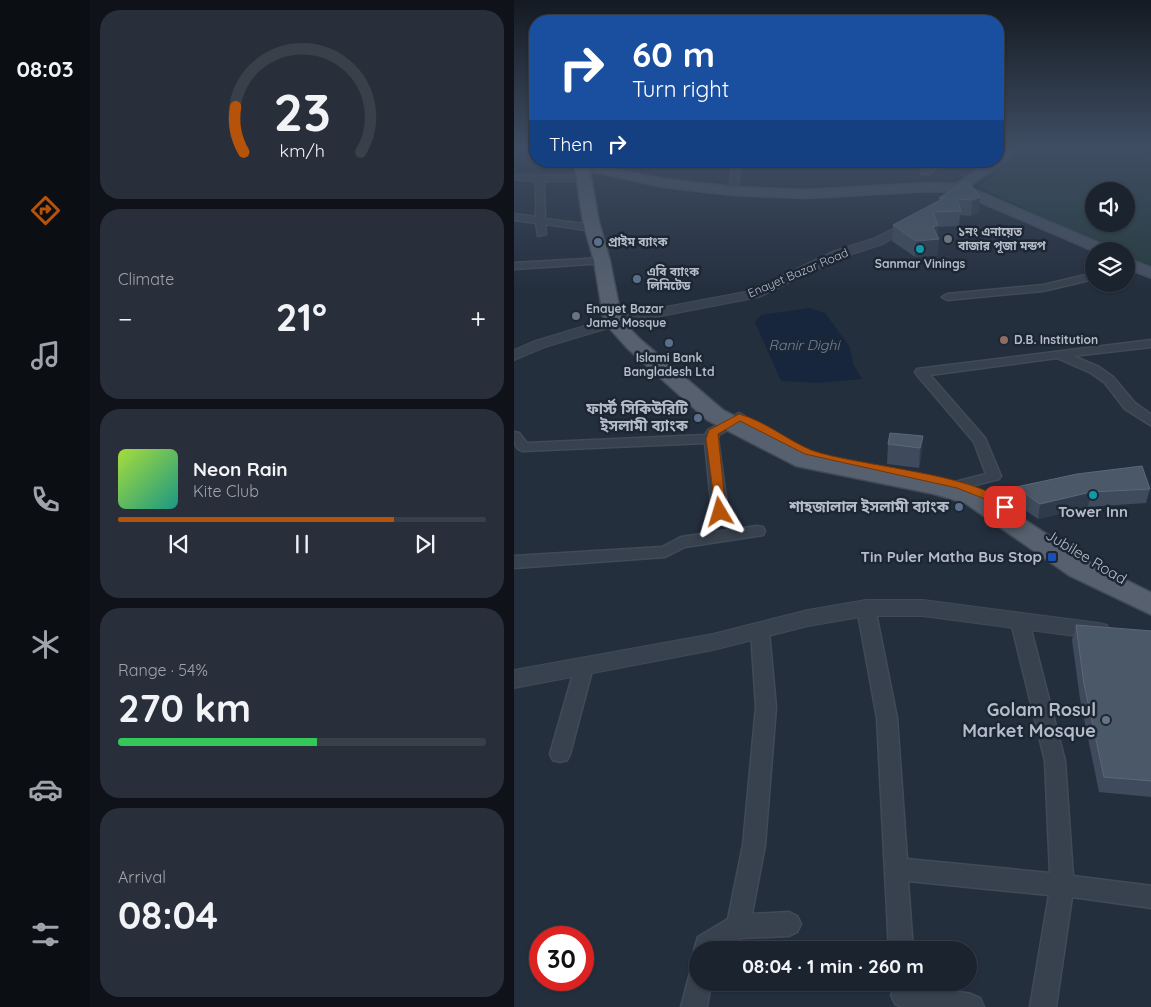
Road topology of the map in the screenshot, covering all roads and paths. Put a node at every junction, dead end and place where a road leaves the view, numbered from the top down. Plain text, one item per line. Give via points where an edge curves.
1 (540, 195) edge
2 (589, 195) edge
3 (592, 195) edge
4 (949, 195) edge
5 (975, 195) edge
6 (944, 199) edge
7 (922, 215) edge
8 (514, 217) edge
9 (541, 221) junction
10 (593, 228) junction
11 (541, 234) dead end
12 (1085, 242) edge
13 (602, 261) junction
14 (514, 266) edge
15 (1135, 267) edge
16 (1151, 274) edge
17 (1085, 278) edge
18 (948, 298) dead end
19 (621, 322) junction
20 (1151, 343) edge
21 (1056, 354) junction
22 (514, 356) edge
23 (735, 420) junction
24 (1151, 422) edge
25 (514, 436) edge
26 (712, 439) junction
27 (960, 486) junction
28 (720, 512) dead end
29 (757, 531) dead end
30 (514, 562) edge
31 (1151, 595) edge
32 (1151, 605) edge
33 (866, 608) junction
34 (1020, 622) junction
35 (760, 632) junction
36 (1123, 634) edge
37 (584, 667) junction
38 (514, 679) edge
39 (560, 754) dead end
40 (896, 869) junction
41 (1062, 885) junction
42 (1151, 897) edge
43 (789, 924) dead end
44 (738, 926) junction
45 (715, 941) edge
46 (901, 941) edge
47 (697, 991) edge
48 (904, 995) edge
49 (694, 1007) edge
50 (971, 1007) edge
51 (1043, 1007) edge

1 - 9 street
2 - 10 main road
3 - 19 main road
4 - 6 street
5 - 12 main road
7 - 19 street, Enayet Bazar Road via 879,241 836,255 754,294
8 - 9 street
9 - 10 street
9 - 11 street
10 - 13 main road
13 - 14 street
13 - 19 main road
15 - 16 main road
17 - 18 street via 1043,288
19 - 22 street via 540,344
19 - 23 main road via 634,344 715,415
20 - 21 street
21 - 24 street via 1095,370 1109,380 1130,406
21 - 27 street via 921,372 980,441 994,476
23 - 26 street via 713,433
23 - 27 main road, Jubilee Road via 808,452
23 - 32 main road via 804,461 939,487 974,498 1080,569
25 - 26 street via 523,447
26 - 28 street
27 - 31 main road, Jubilee Road via 989,496 1083,559
29 - 30 street via 681,542 666,552
33 - 34 street via 923,608
33 - 35 street via 808,618
33 - 40 street via 887,718
34 - 36 street
34 - 41 street via 1055,761
35 - 37 street
35 - 44 street via 766,707 754,845
37 - 38 street
37 - 39 street
40 - 41 street
40 - 46 street
41 - 42 street
41 - 51 street
43 - 44 street
44 - 45 street
47 - 49 street
48 - 50 street

